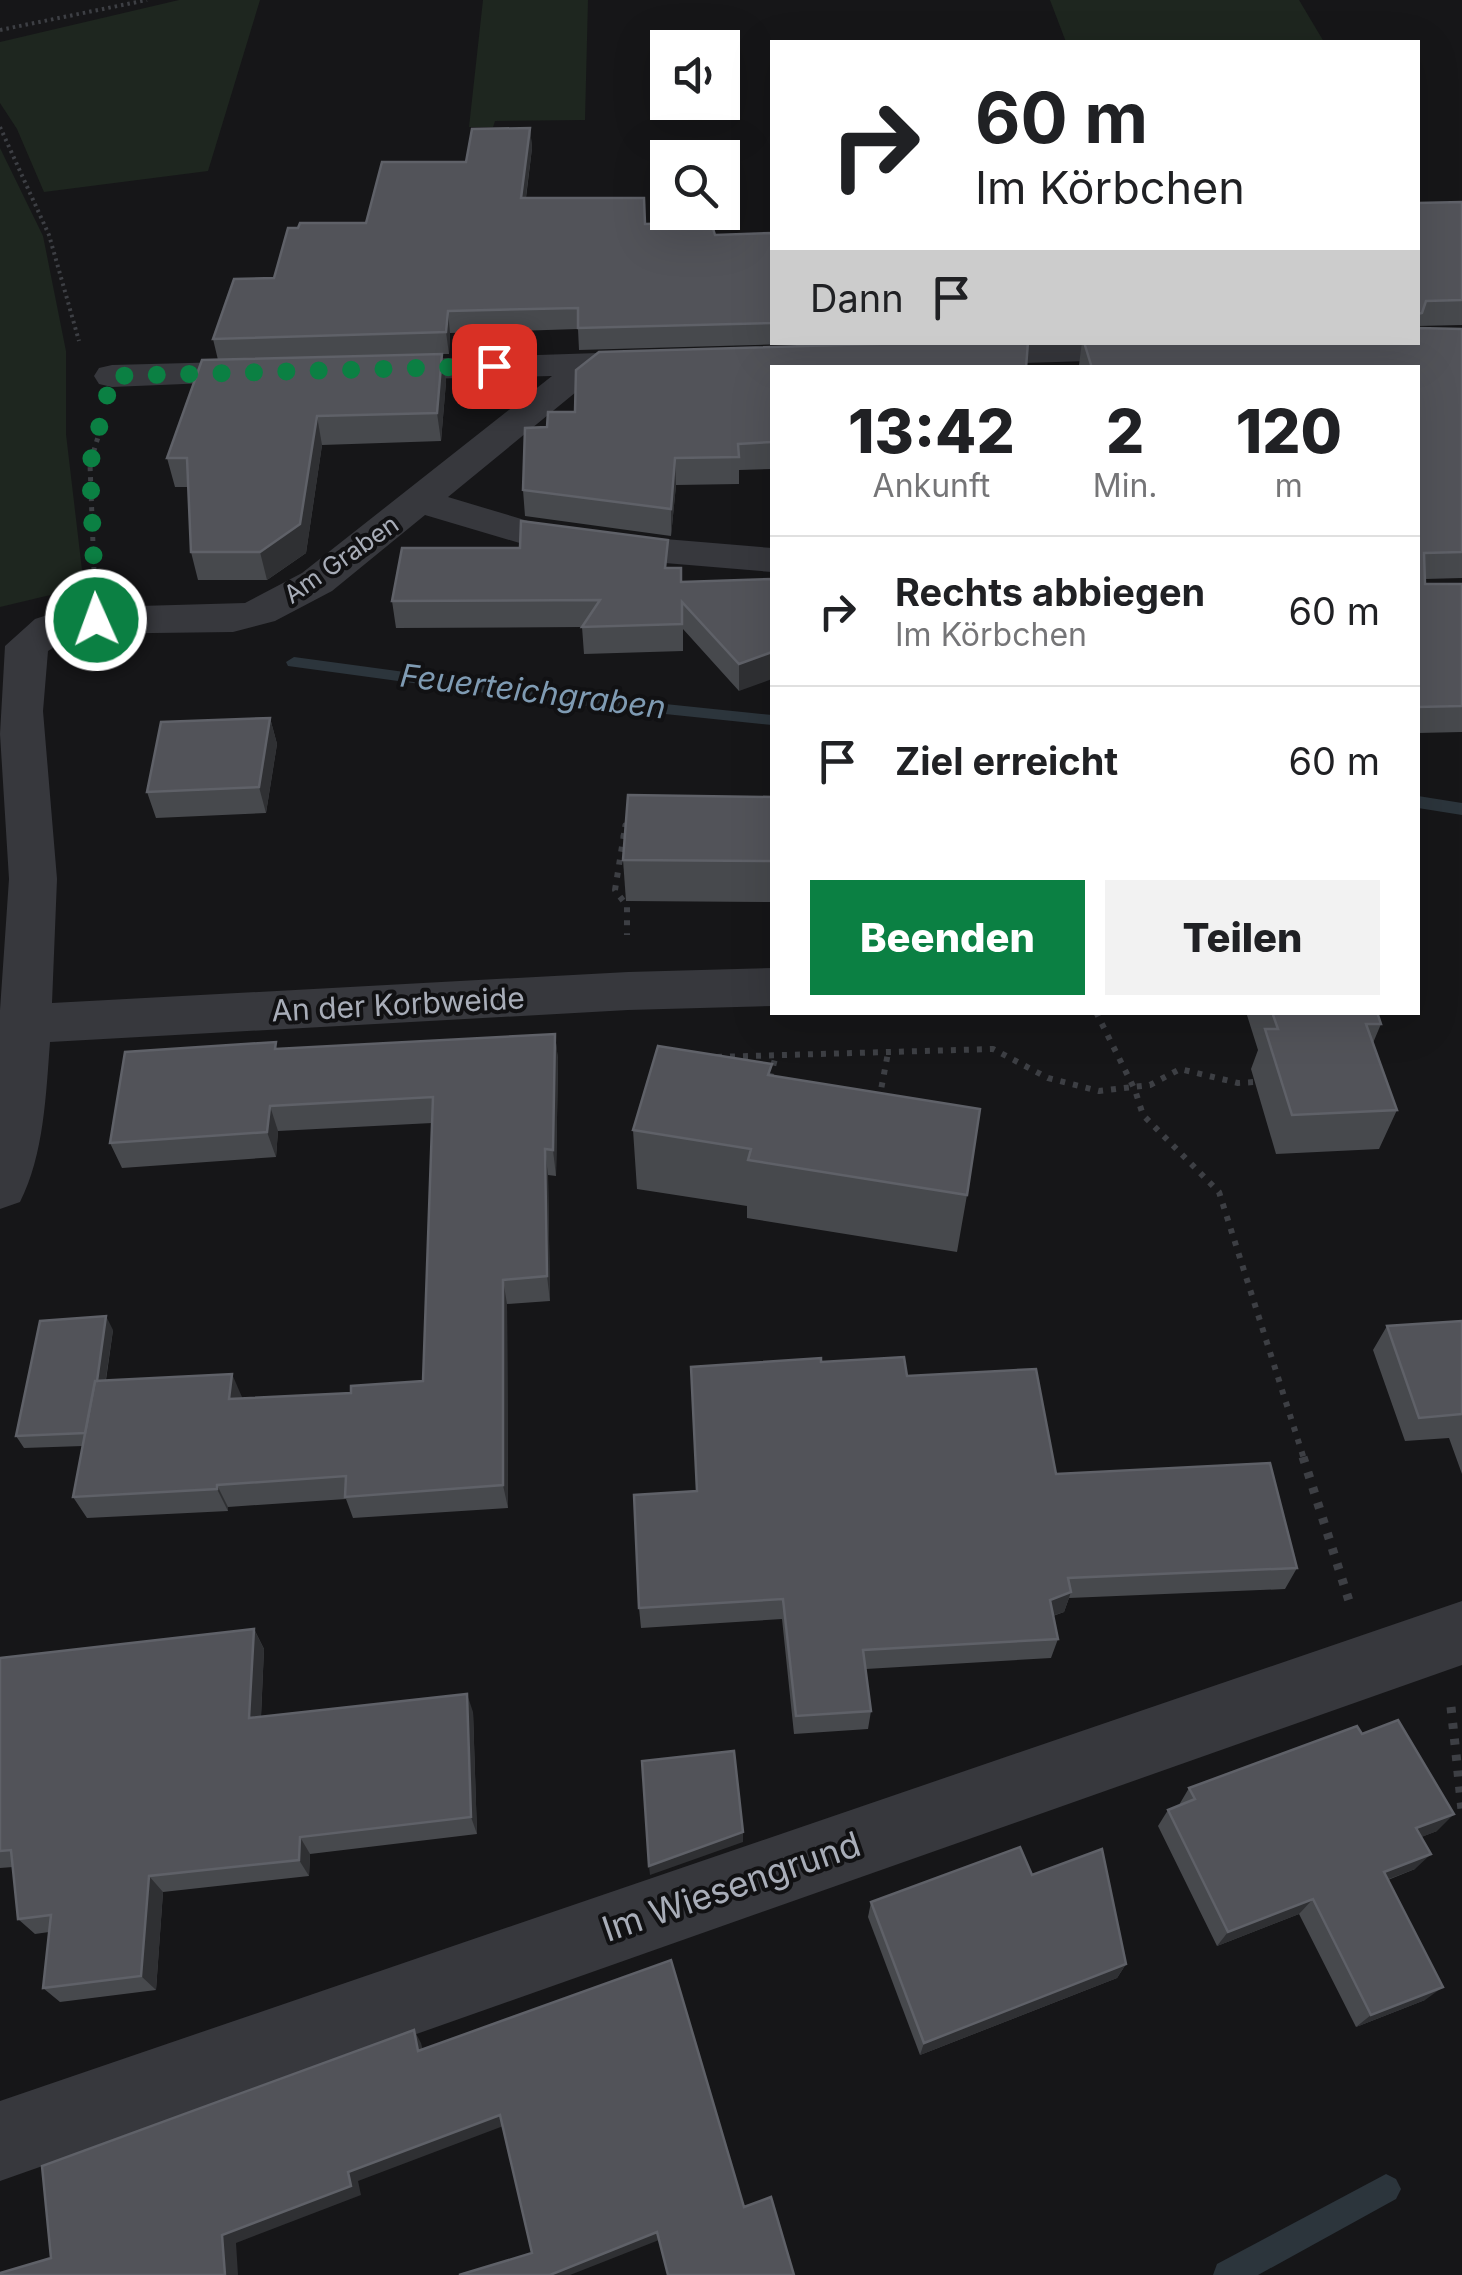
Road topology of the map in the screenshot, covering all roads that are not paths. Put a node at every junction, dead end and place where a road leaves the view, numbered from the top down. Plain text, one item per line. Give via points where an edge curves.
1 (1198, 347) edge
2 (926, 354) edge
3 (690, 361) edge
4 (590, 364) junction
5 (112, 376) road end
6 (420, 502) junction
7 (770, 560) edge
8 (13, 645) edge
9 (16, 939) edge
10 (770, 988) edge
11 (24, 1024) junction
12 (0, 1186) edge
13 (1436, 1642) edge
14 (0, 2141) edge

1 - 2 street
3 - 4 street
4 - 5 street
4 - 6 street, Am Graben
6 - 7 street, Am Graben via 523,532
6 - 8 street, Am Graben via 318,582 260,612 233,619 69,621
8 - 9 street via 33,879
9 - 11 street
10 - 11 street, An der Korbweide
11 - 12 street via 18,1106
13 - 14 street, Im Wiesengrund

